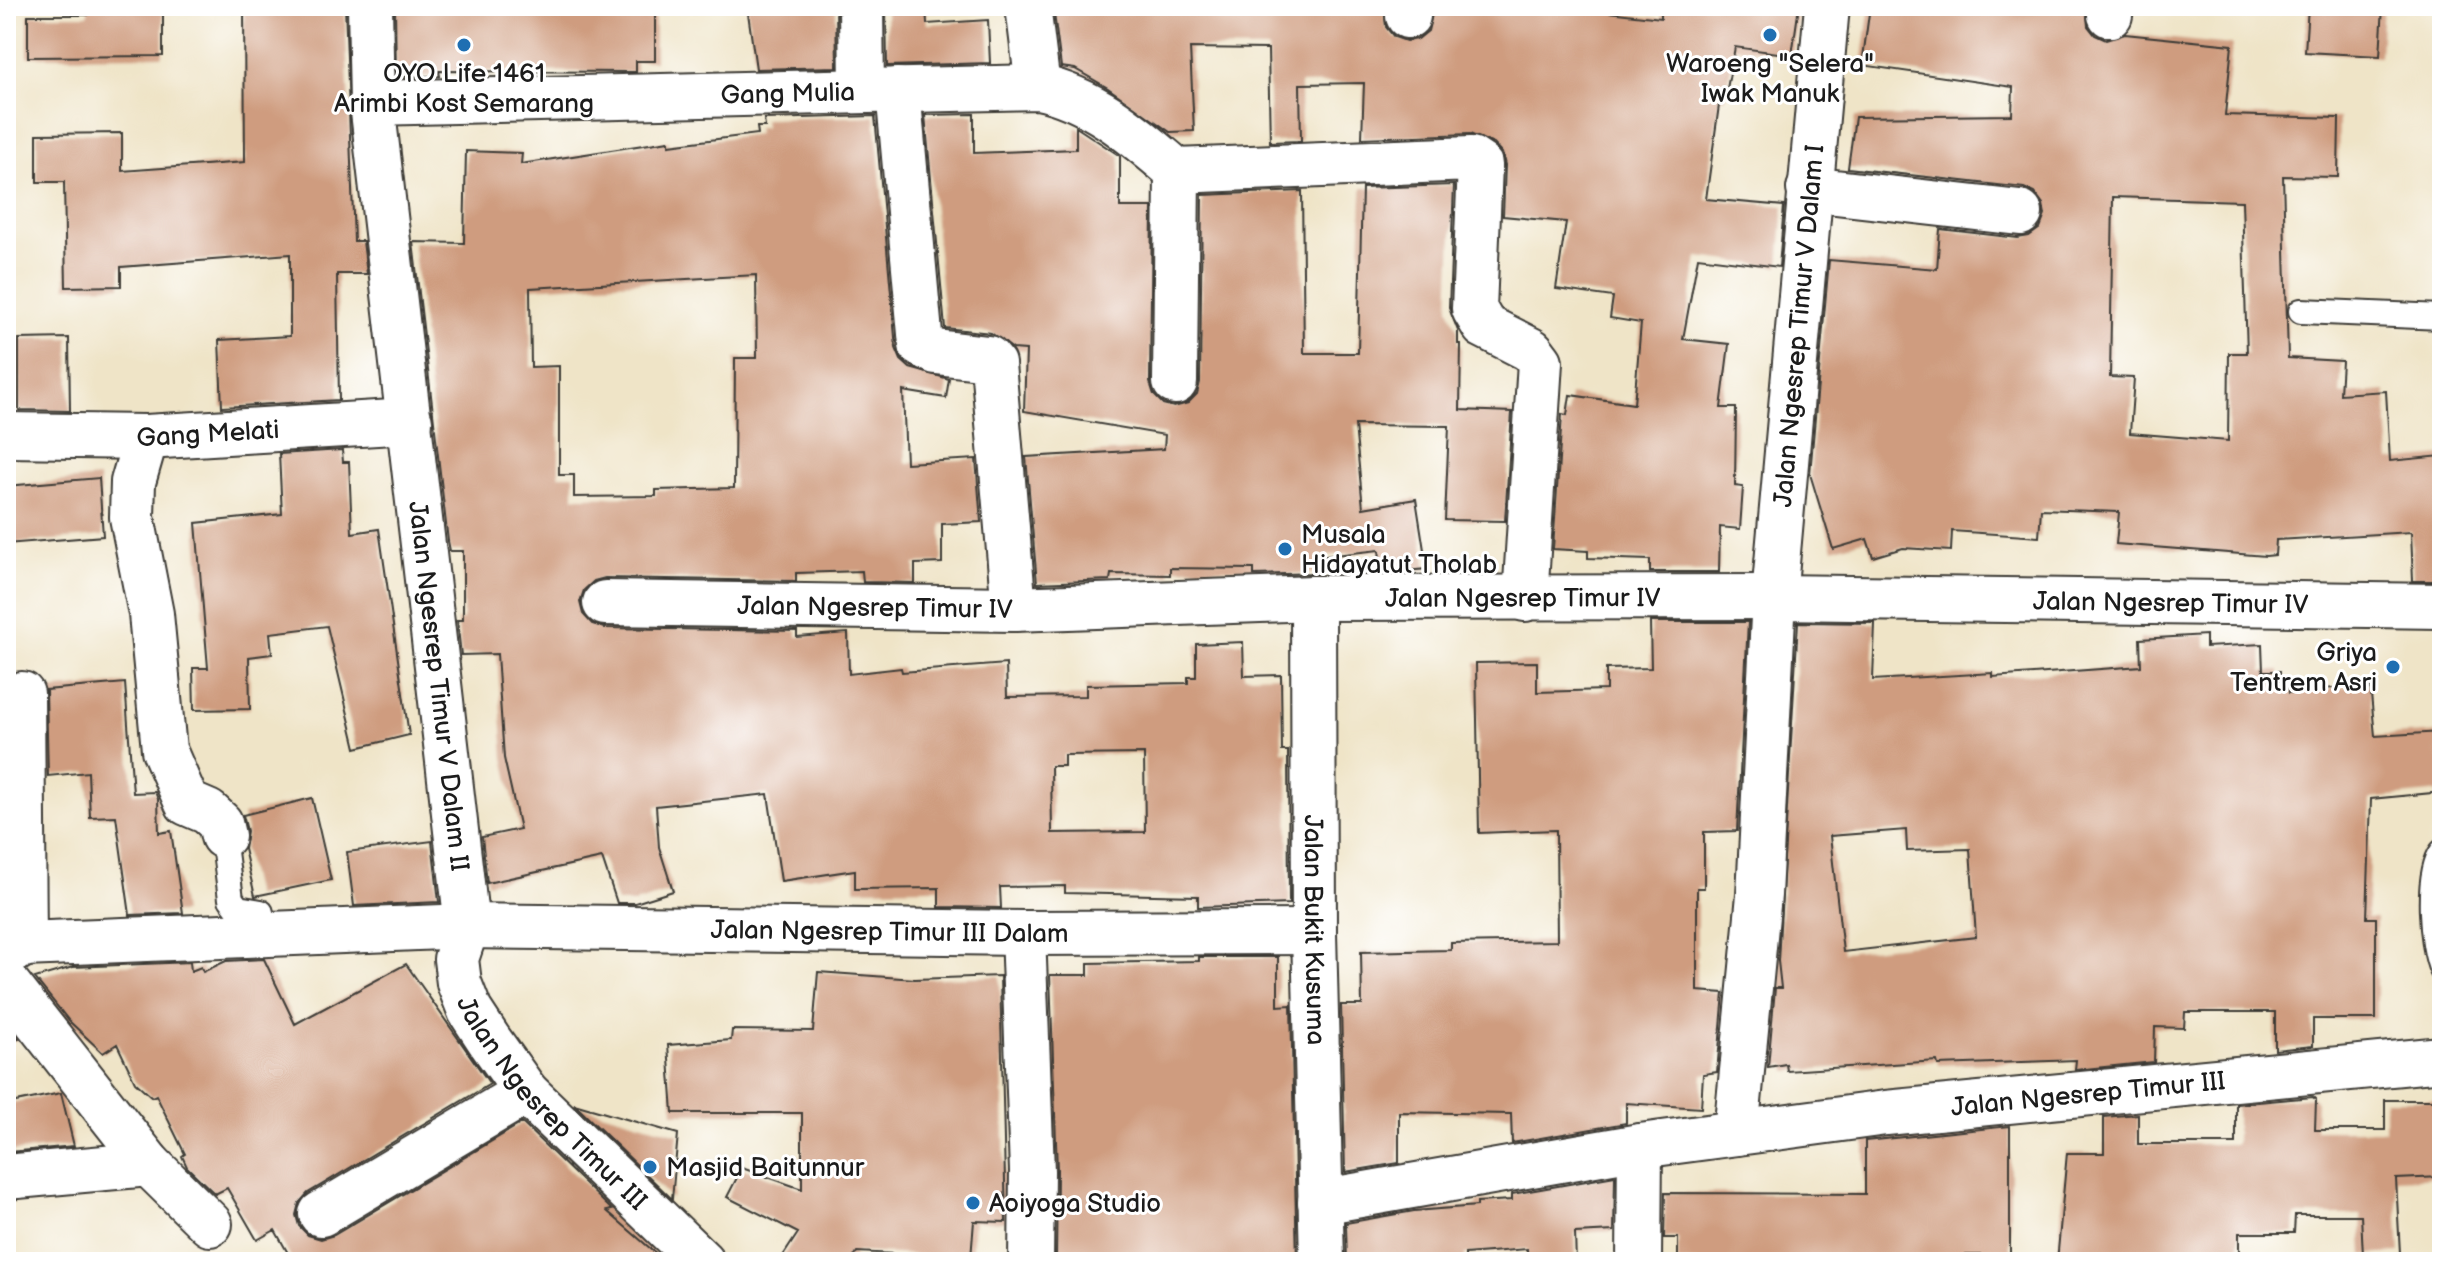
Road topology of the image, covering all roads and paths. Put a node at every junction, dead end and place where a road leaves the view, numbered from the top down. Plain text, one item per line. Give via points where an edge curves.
1 (370, 6) edge
2 (861, 6) edge
3 (1028, 6) edge
4 (1827, 6) edge
5 (1038, 87) junction
6 (880, 90) junction
7 (372, 103) junction
8 (1177, 171) junction
9 (1809, 189) junction
10 (2020, 213) dead end
11 (2301, 311) dead end
12 (2442, 317) edge
13 (1175, 382) dead end
14 (410, 421) junction
15 (6, 435) edge
16 (146, 437) junction
17 (1774, 597) junction
18 (1313, 598) junction
19 (1525, 599) junction
20 (605, 603) dead end
21 (2442, 606) edge
22 (1014, 609) junction
23 (22, 694) dead end
24 (223, 836) joint
25 (2442, 852) edge
26 (467, 926) junction
27 (1314, 932) junction
28 (1023, 933) junction
29 (263, 935) junction
30 (15, 949) edge
31 (2442, 970) edge
32 (6, 982) edge
33 (2442, 1059) edge
34 (526, 1092) junction
35 (1736, 1133) junction
36 (1640, 1146) junction
37 (149, 1164) junction
38 (6, 1177) edge
39 (1320, 1202) junction
40 (321, 1214) dead end
41 (210, 1224) dead end
42 (693, 1260) edge
43 (1031, 1262) edge
44 (1322, 1262) edge
45 (1639, 1262) edge

1 - 7 street, Jalan Ngesrep Timur V Dalam II
2 - 6 street
3 - 5 street
4 - 9 street, Jalan Ngesrep Timur V Dalam I
5 - 6 street, Gang Mulia
5 - 8 street, Gang Mulia via 1068,93 1091,106
6 - 7 street, Gang Mulia
6 - 22 street via 921,345 936,352 988,358 993,364
7 - 14 street, Jalan Ngesrep Timur V Dalam II
8 - 13 street
8 - 19 street via 1471,159 1480,165 1474,309 1484,326 1531,350 1540,362
9 - 10 street
9 - 17 street, Jalan Ngesrep Timur V Dalam I
11 - 12 lane
14 - 16 street, Gang Melati
14 - 26 street, Jalan Ngesrep Timur V Dalam II
15 - 16 street, Gang Melati
16 - 24 street via 133,482 132,517 151,614 164,750 187,803 212,815
17 - 19 street, Jalan Ngesrep Timur IV
17 - 21 street, Jalan Ngesrep Timur IV
17 - 35 street via 1759,895
18 - 19 street, Jalan Ngesrep Timur IV
18 - 22 street, Jalan Ngesrep Timur IV
18 - 27 street, Jalan Bukit Kusuma
20 - 22 street, Jalan Ngesrep Timur IV
23 - 30 street
24 - 29 lane via 231,899 238,908 261,912
25 - 31 lane via 2433,877 2434,953
26 - 28 street, Jalan Ngesrep Timur III Dalam
26 - 29 street
26 - 34 street, Jalan Ngesrep Timur III via 456,959 459,983 470,1011
27 - 28 street, Jalan Ngesrep Timur III Dalam
27 - 39 street, Jalan Bukit Kusuma
28 - 43 street
29 - 30 street
32 - 37 street
33 - 35 street, Jalan Ngesrep Timur III via 2199,1080
34 - 40 street
34 - 42 street, Jalan Ngesrep Timur III
35 - 36 street, Jalan Ngesrep Timur III
36 - 39 street, Jalan Ngesrep Timur III
36 - 45 street
37 - 38 street
37 - 41 street
39 - 44 street, Jalan Bukit Kusuma

